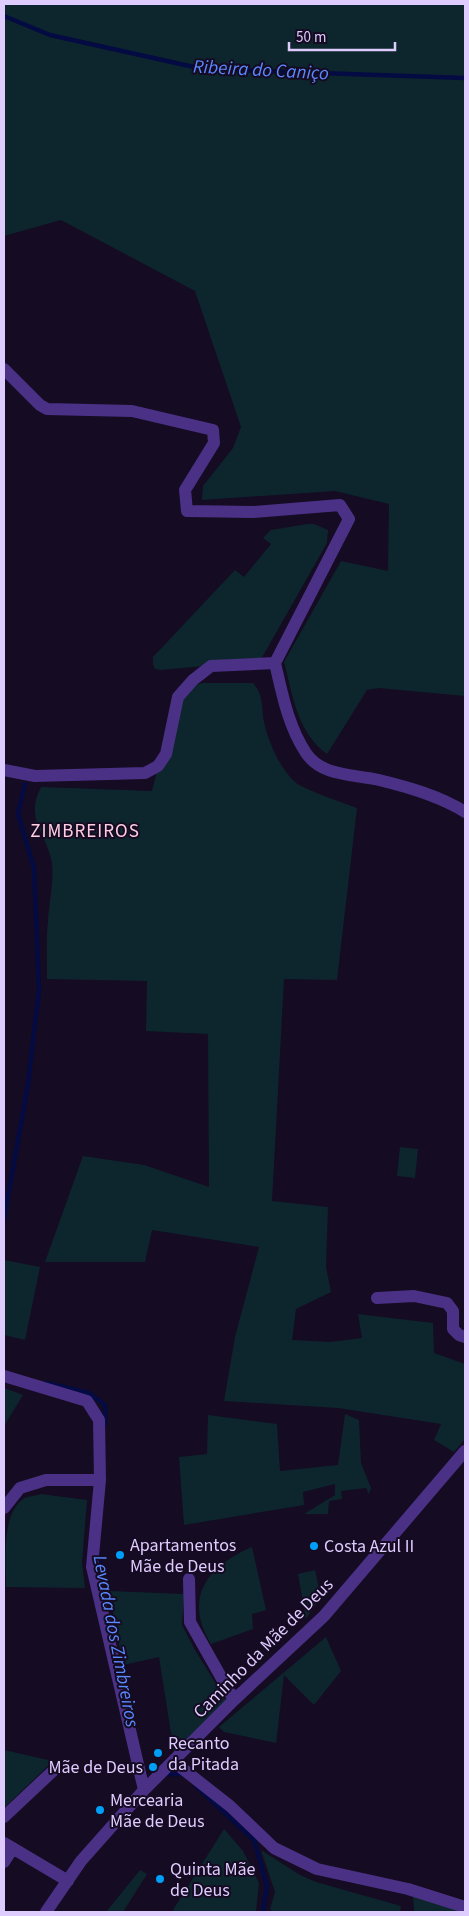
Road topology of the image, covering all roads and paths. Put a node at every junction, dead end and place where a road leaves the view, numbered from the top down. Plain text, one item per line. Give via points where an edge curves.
1 (4, 370) edge
2 (275, 662) junction
3 (4, 770) edge
4 (465, 812) edge
5 (378, 1298) dead end
6 (465, 1337) edge
7 (4, 1376) edge
8 (465, 1451) edge
9 (100, 1480) junction
10 (4, 1508) edge
11 (189, 1579) dead end
12 (234, 1700) junction
13 (174, 1762) junction
14 (55, 1769) dead end
15 (144, 1790) junction
16 (4, 1817) edge
17 (9, 1846) edge
18 (4, 1862) edge
19 (68, 1881) junction
20 (465, 1907) edge
21 (46, 1912) edge

1 - 2 street via 47,409 132,411 213,430 214,443 185,490 186,511 253,512 340,505 349,519
2 - 3 street via 210,666 192,680 178,696 166,754 158,766 145,773 35,776
2 - 4 street via 288,716 306,754 320,768 379,780 433,796 451,802
5 - 6 street via 414,1296 447,1303 453,1311 455,1333
7 - 9 street via 87,1402 99,1420
8 - 12 street, Caminho da Mãe de Deus via 324,1616
9 - 10 street via 46,1480 20,1488
9 - 15 street via 92,1567
11 - 12 street via 190,1622
12 - 13 street, Caminho da Mãe de Deus
13 - 15 street, Caminho da Mãe de Deus
13 - 20 street via 230,1806 274,1848 317,1869 408,1889
14 - 16 street
15 - 19 street, Caminho da Mãe de Deus
17 - 18 street
17 - 19 street
19 - 21 street, Caminho da Mãe de Deus

